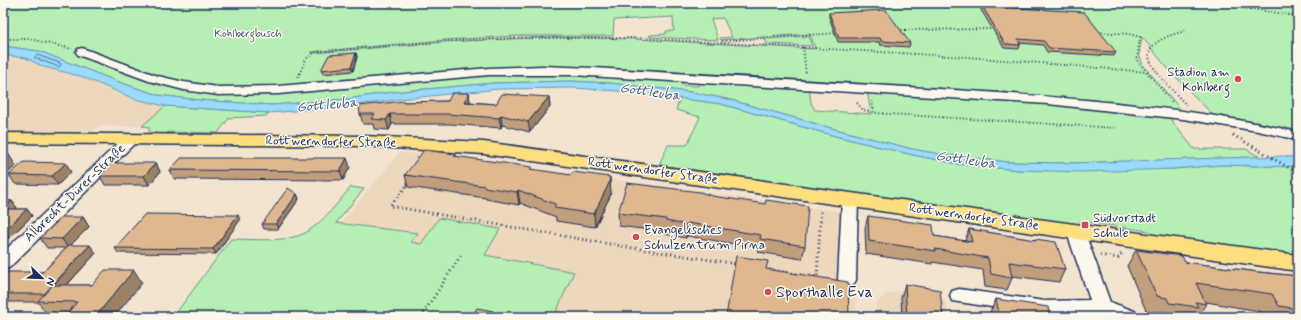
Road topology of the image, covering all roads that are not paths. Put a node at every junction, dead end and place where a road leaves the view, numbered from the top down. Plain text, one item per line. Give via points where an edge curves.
1 (82, 52) road end
2 (1298, 136) edge
3 (3, 138) edge
4 (131, 139) junction
5 (850, 199) junction
6 (1076, 233) junction
7 (3, 263) edge
8 (1298, 263) edge
9 (847, 280) edge
10 (959, 296) dead end
11 (1102, 307) junction
12 (1130, 317) edge

1 - 2 street via 148,77 200,89 293,89 533,70 656,74 1048,100 1190,116
3 - 4 main road, Rottwerndorfer Straße
4 - 5 main road, Rottwerndorfer Straße via 364,141 477,148
4 - 7 street, Albrecht-Dürer-Straße
5 - 6 main road, Rottwerndorfer Straße
5 - 9 street
6 - 8 main road, Rottwerndorfer Straße
6 - 11 street
10 - 11 street via 1045,308
11 - 12 street

